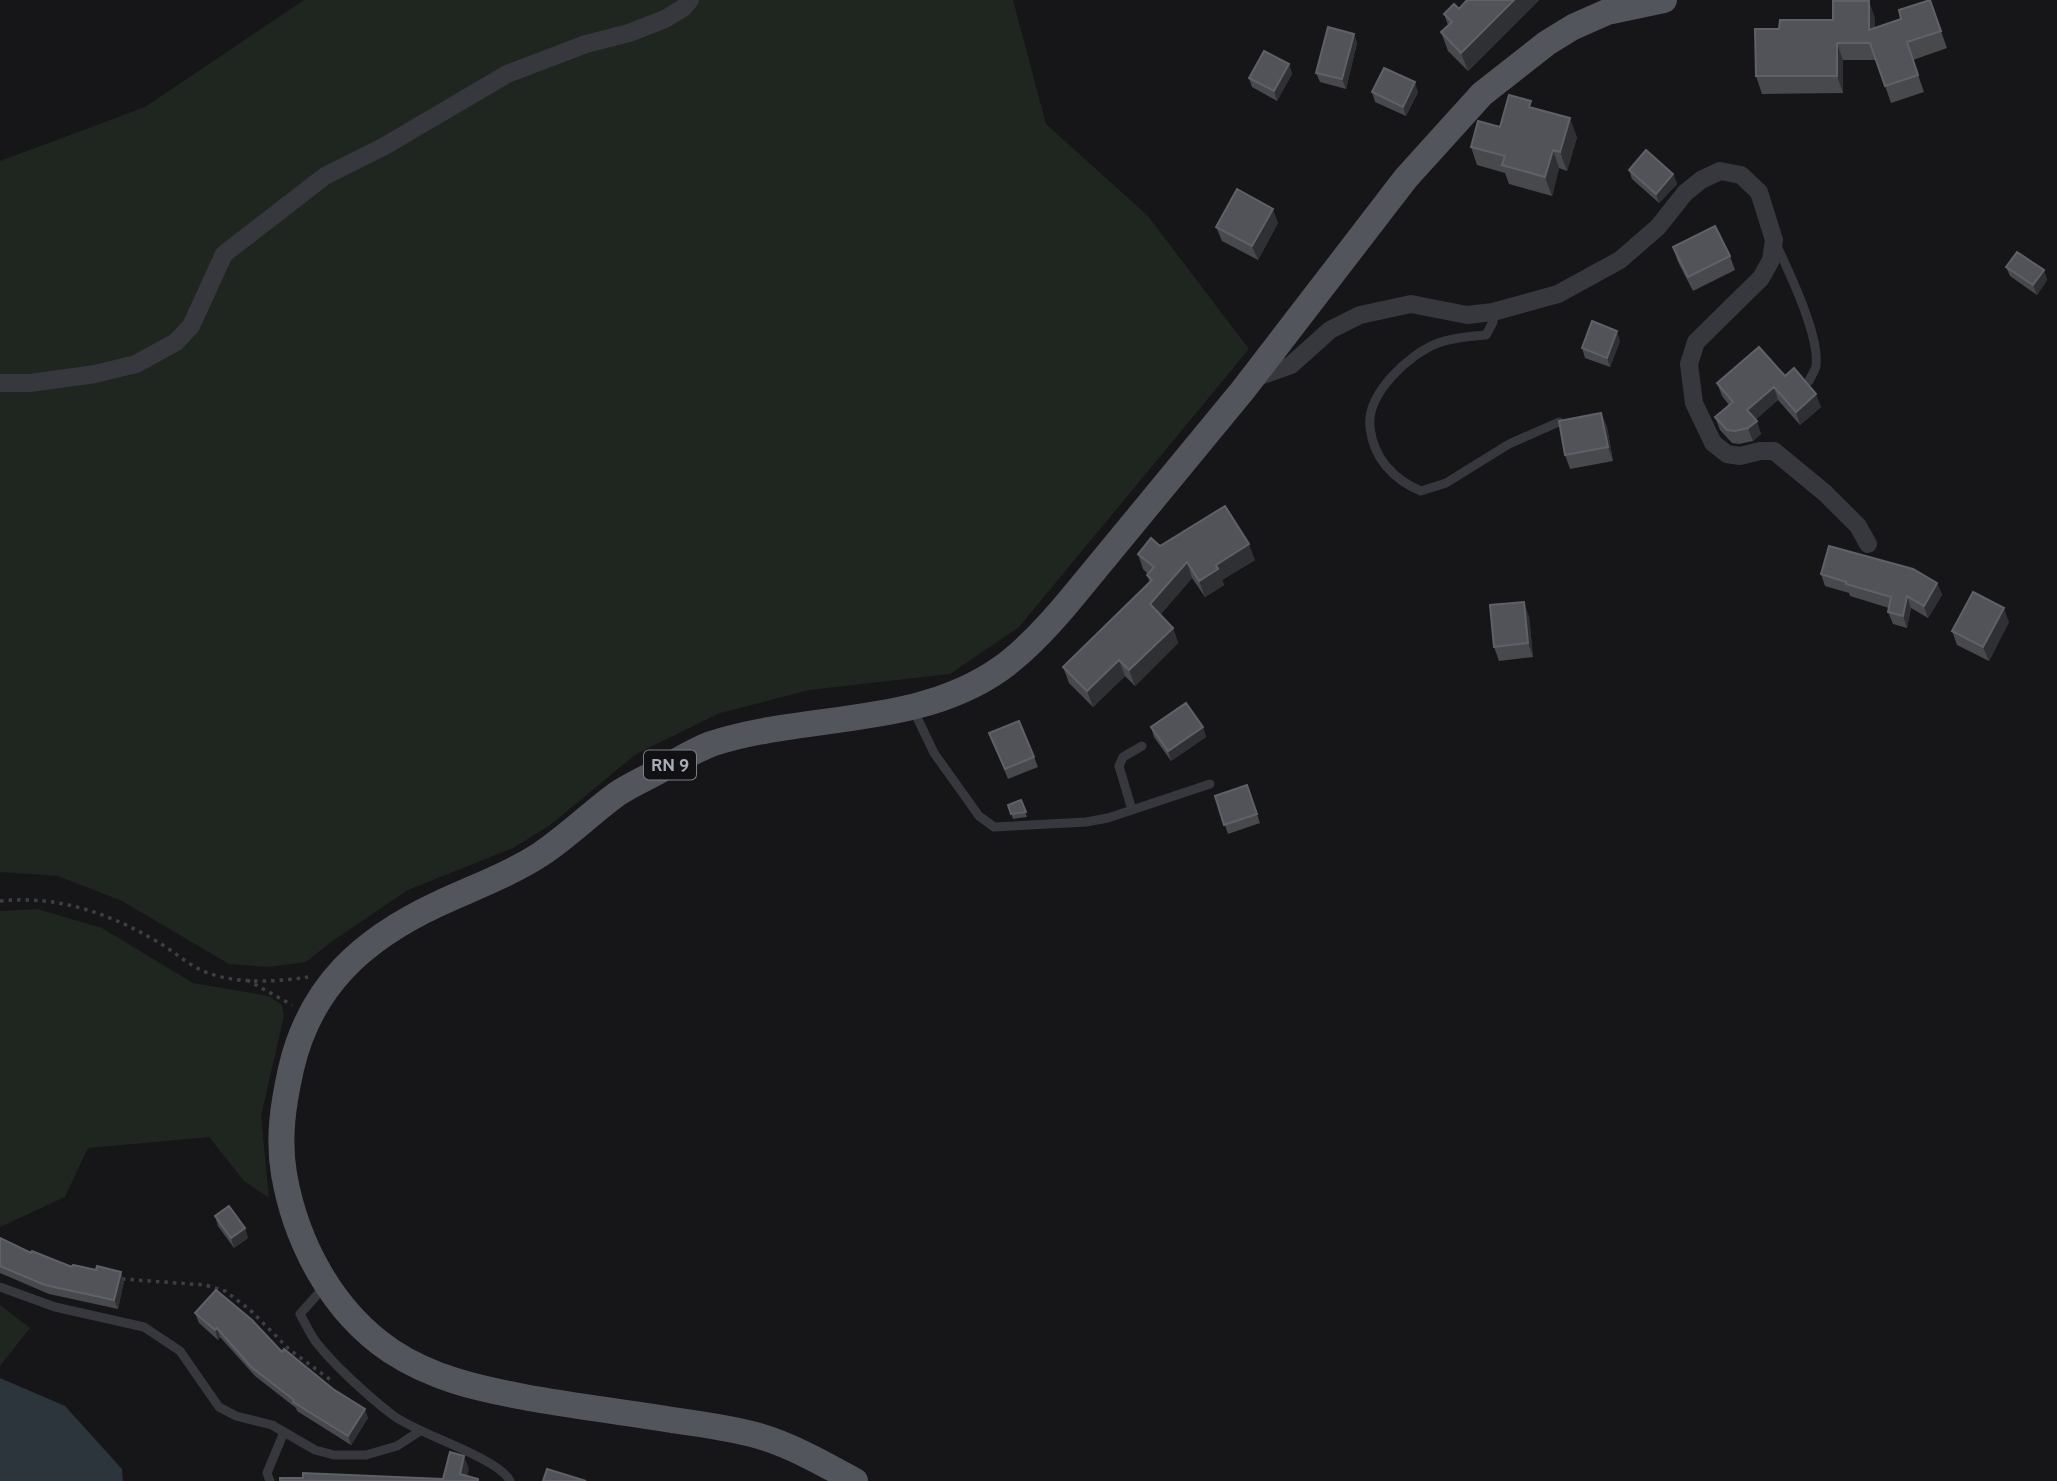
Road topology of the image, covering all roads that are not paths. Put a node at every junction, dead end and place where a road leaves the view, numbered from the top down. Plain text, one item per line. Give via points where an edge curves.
1 (690, 0) edge
2 (1664, 0) edge
3 (1774, 240) junction
4 (1493, 312) junction
5 (1251, 379) junction
6 (1809, 381) edge
7 (0, 383) edge
8 (1559, 422) edge
9 (1868, 544) dead end
10 (912, 707) junction
11 (1142, 746) dead end
12 (1210, 784) dead end
13 (1132, 810) junction
14 (327, 1283) junction
15 (0, 1287) edge
16 (419, 1431) junction
17 (284, 1432) junction
18 (843, 1478) edge
19 (270, 1481) edge
20 (510, 1481) edge

1 - 7 street via 665,19 507,74 325,176 224,254 191,326 176,342 136,365 30,383
2 - 5 main road, RN 9 via 1606,12 1573,27 1482,94 1406,178
3 - 4 street via 1759,192 1741,175 1720,171 1685,193 1658,227 1620,260 1558,295
3 - 6 lane via 1794,282 1814,345 1816,367
3 - 9 street via 1771,260 1761,278 1696,342 1689,364 1694,403 1720,449 1740,456 1767,451 1781,455 1858,526
4 - 5 street via 1467,315 1411,304 1360,315 1330,330 1292,365
4 - 8 lane via 1486,335 1437,343 1392,374 1375,403 1369,425 1376,451 1397,478 1421,491 1446,483 1509,444
5 - 10 main road, RN 9 via 1052,621 997,671 959,691
10 - 13 lane via 934,753 988,825 1086,822
10 - 14 main road, RN 9 via 763,730 708,745 623,790 520,867 388,931 350,960 318,1000 304,1027 280,1139 300,1237
11 - 13 lane via 1123,757 1119,766
12 - 13 lane
14 - 16 lane via 300,1314 316,1342 360,1387
14 - 18 main road, RN 9 via 338,1302 368,1333 393,1352 453,1382 757,1435
15 - 17 lane via 55,1307 144,1327 180,1351 219,1407
16 - 17 lane via 397,1446 366,1455 316,1450
16 - 20 lane via 481,1459
17 - 19 lane via 267,1473

